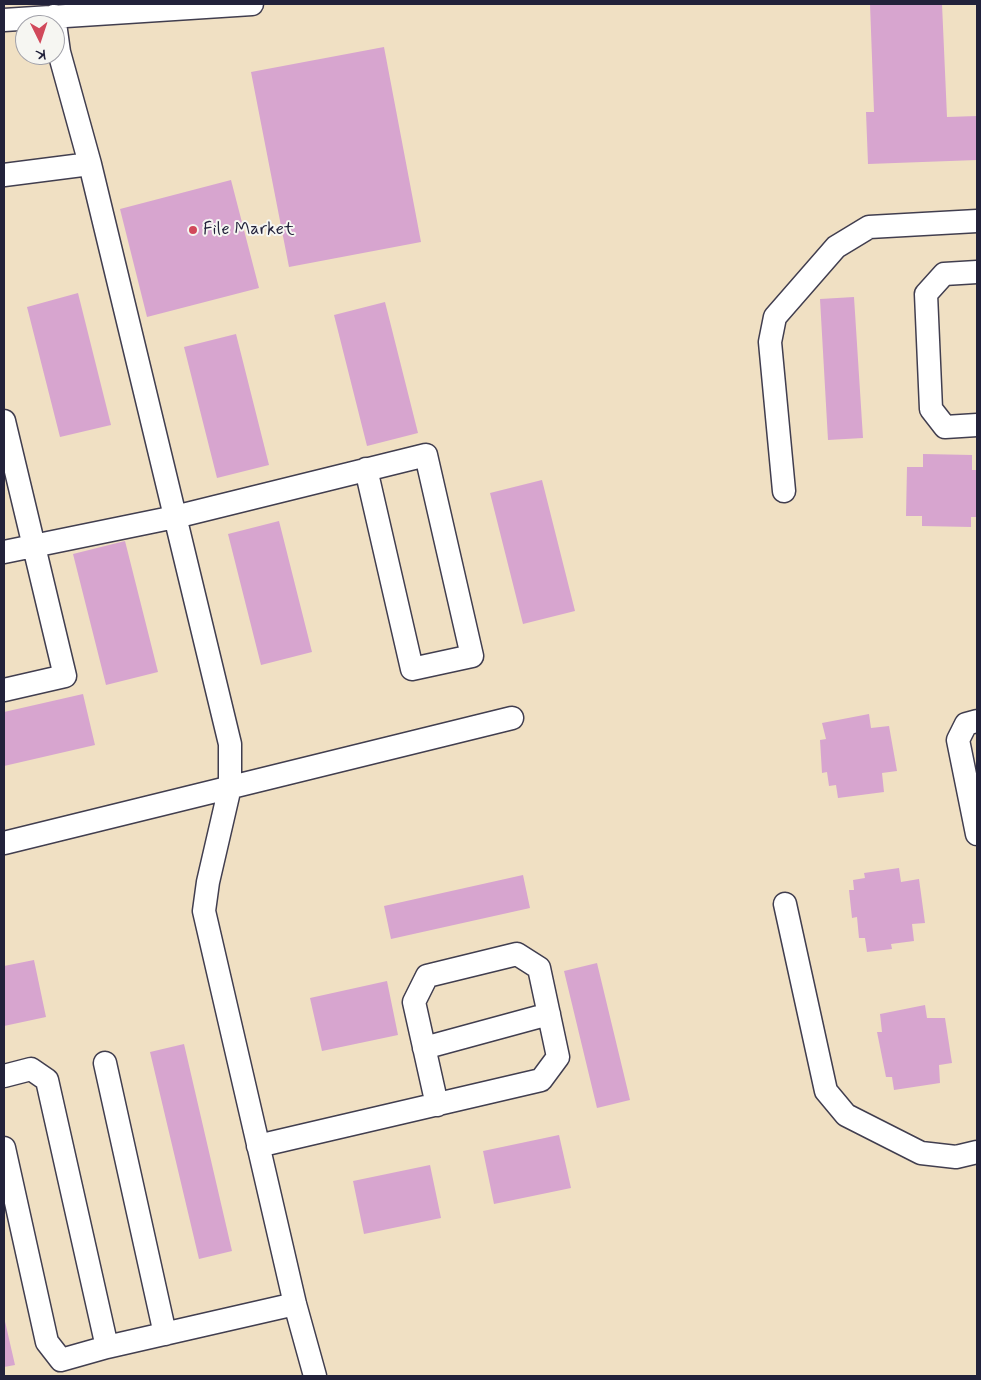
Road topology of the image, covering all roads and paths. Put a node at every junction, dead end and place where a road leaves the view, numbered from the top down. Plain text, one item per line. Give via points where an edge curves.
1 (252, 4) edge
2 (65, 15) edge
3 (63, 65) edge
4 (90, 164) junction
5 (4, 174) edge
6 (977, 221) edge
7 (977, 272) edge
8 (4, 420) edge
9 (977, 425) edge
10 (366, 469) junction
11 (784, 491) dead end
12 (175, 517) junction
13 (34, 546) junction
14 (4, 552) edge
15 (4, 690) edge
16 (512, 718) dead end
17 (977, 721) edge
18 (230, 788) junction
19 (977, 834) edge
20 (4, 843) edge
21 (785, 904) dead end
22 (549, 1014) junction
23 (424, 1048) junction
24 (105, 1063) dead end
25 (4, 1076) edge
26 (437, 1104) junction
27 (258, 1146) junction
28 (4, 1148) edge
29 (977, 1152) edge
30 (295, 1304) junction
31 (165, 1334) junction
32 (107, 1347) junction
33 (315, 1376) edge

1 - 2 street
3 - 4 street
4 - 5 street
4 - 12 street
6 - 11 street via 869,226 836,247 775,317 770,342
7 - 9 street via 944,274 926,294 931,409 945,427
8 - 13 street
10 - 10 street via 426,455 472,656 412,669
10 - 12 street
12 - 13 street
12 - 18 street via 230,744
13 - 14 street
13 - 15 street via 65,676
16 - 18 street
17 - 19 street via 966,724 958,740
18 - 20 street
18 - 27 street via 204,911
21 - 29 street via 826,1091 846,1115 921,1153 956,1157
22 - 23 street
22 - 23 street via 539,968 517,954 427,976 414,1002
22 - 26 street via 558,1057 541,1080
23 - 26 street
24 - 31 street
25 - 32 street via 31,1069 47,1080
26 - 27 street
27 - 30 street
28 - 32 street via 47,1342 61,1360
30 - 31 street
30 - 33 street
31 - 32 street

